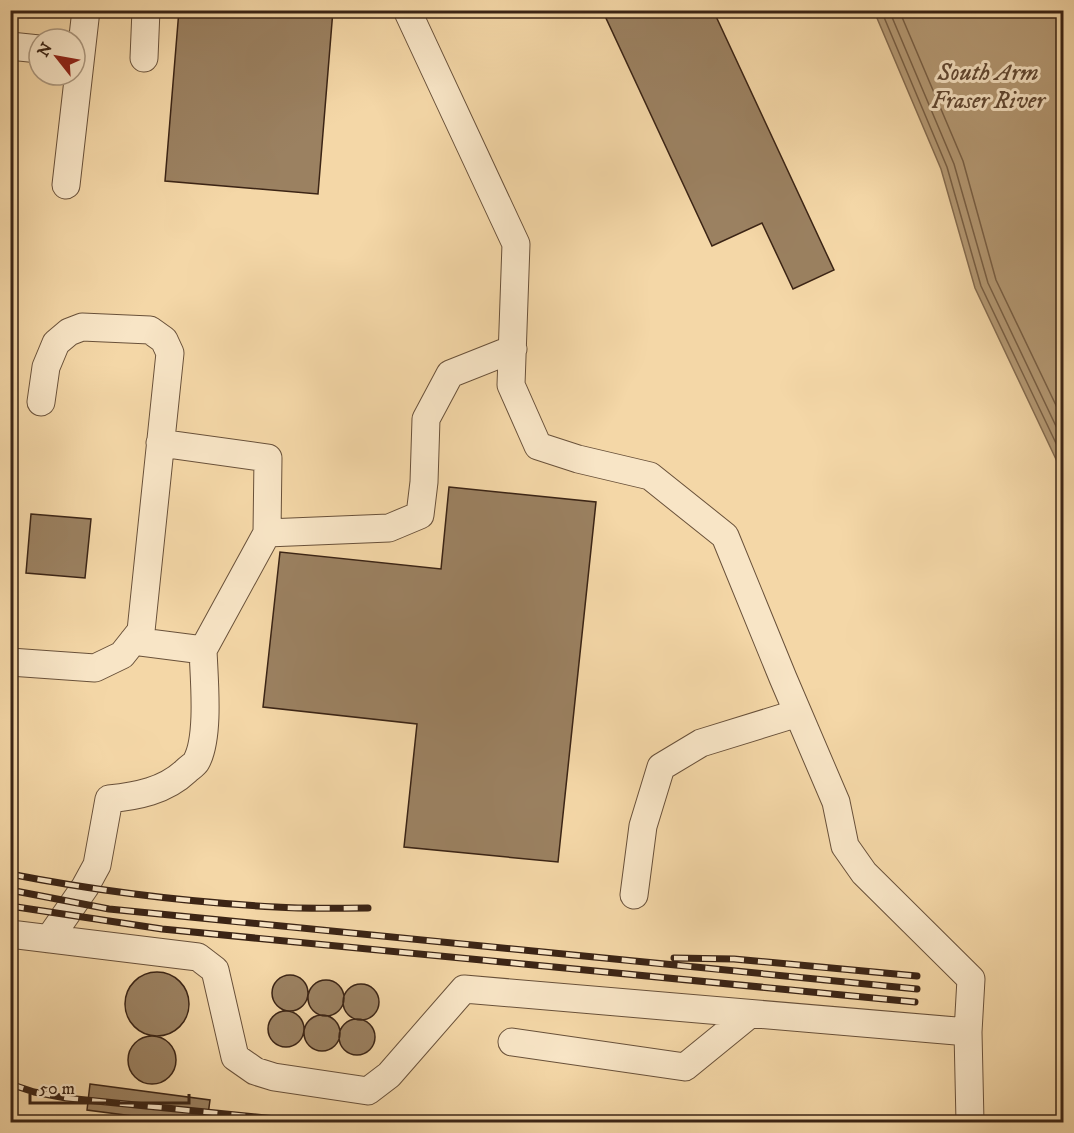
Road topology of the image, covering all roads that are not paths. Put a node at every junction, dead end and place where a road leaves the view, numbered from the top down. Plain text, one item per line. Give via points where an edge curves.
1 (86, 10) edge
2 (146, 10) edge
3 (407, 10) edge
4 (83, 27) edge
5 (10, 46) edge
6 (27, 48) edge
7 (144, 58) dead end
8 (76, 87) edge
9 (66, 185) dead end
10 (513, 349) junction
11 (41, 402) dead end
12 (160, 443) junction
13 (267, 533) junction
14 (133, 641) junction
15 (203, 650) junction
16 (10, 662) edge
17 (798, 713) junction
18 (634, 895) dead end
19 (10, 934) edge
20 (50, 939) junction
21 (750, 1014) junction
22 (968, 1032) junction
23 (512, 1042) dead end
24 (970, 1122) edge

1 - 4 lane
2 - 7 lane
3 - 10 lane via 516,244
5 - 6 lane
8 - 9 lane
10 - 13 lane via 450,374 426,419 420,515 389,528
10 - 17 lane via 511,384 538,446 650,476 725,536
11 - 12 lane via 46,367 56,343 69,332 82,327 150,330 164,340 170,353
12 - 13 lane via 268,458
12 - 14 lane via 141,631
13 - 15 lane
14 - 15 lane
14 - 16 lane via 122,656 95,668
15 - 20 lane via 205,717 196,762 175,782 131,797 109,799 97,865
17 - 18 lane via 701,743 661,767 643,826
17 - 22 lane via 836,802 845,846 864,873 971,979
19 - 20 lane
20 - 21 lane via 198,957 215,970 235,1057 255,1071 274,1077 368,1091 389,1075 464,989
21 - 22 lane
21 - 23 lane via 685,1067
22 - 24 lane

